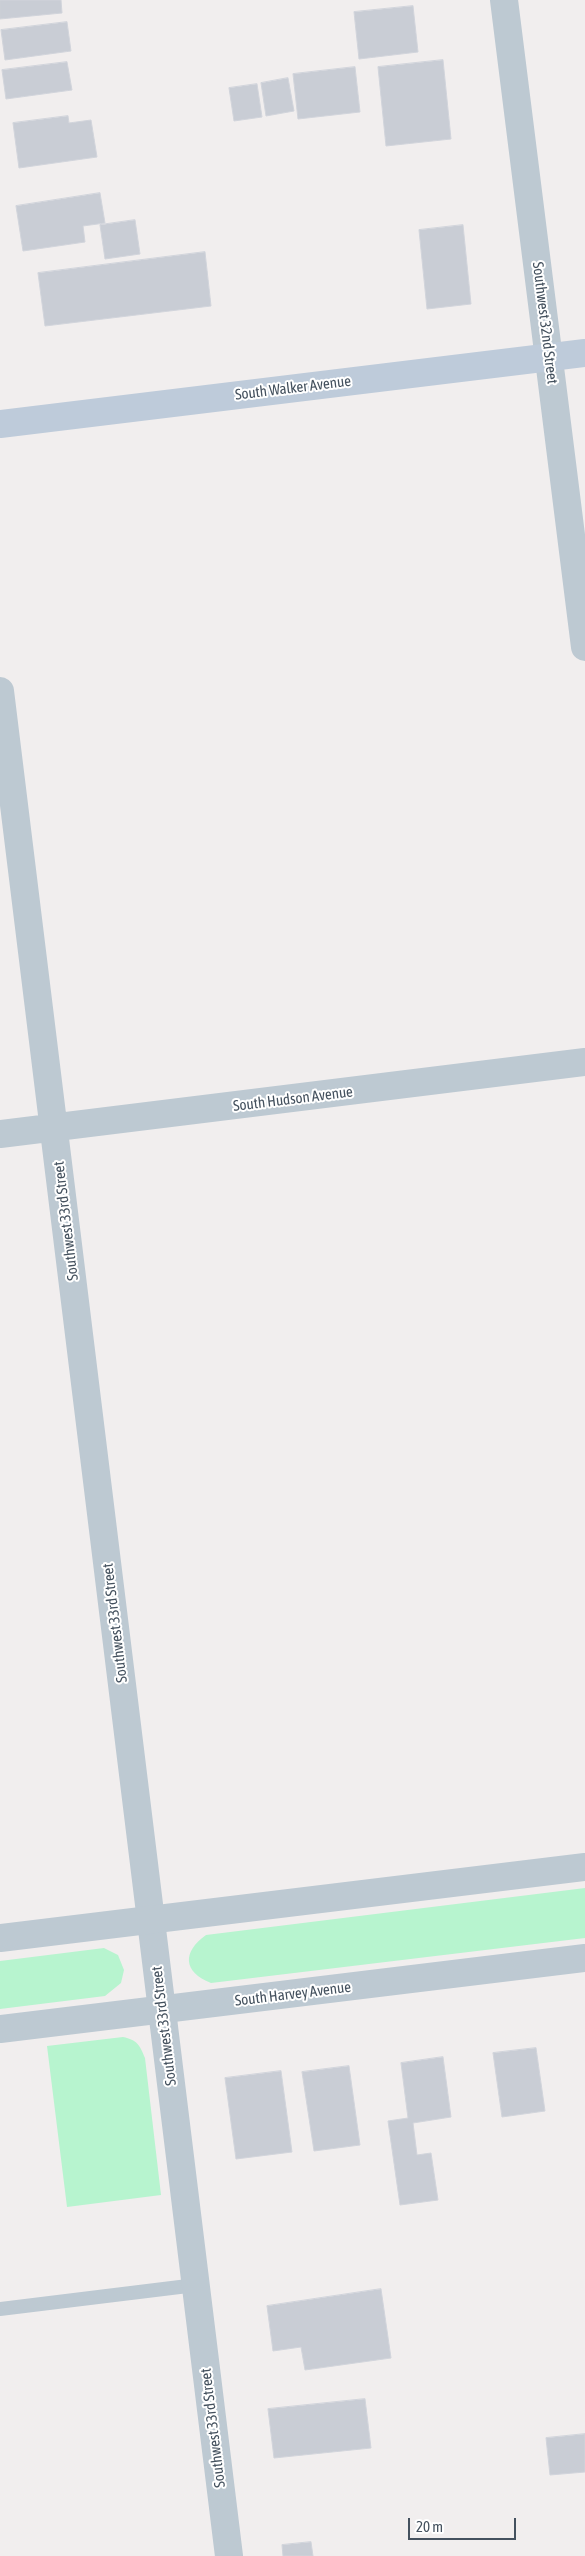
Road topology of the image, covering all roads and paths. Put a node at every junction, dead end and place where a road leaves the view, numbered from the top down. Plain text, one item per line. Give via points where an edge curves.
1 (504, 0) edge
2 (585, 353) edge
3 (549, 357) junction
4 (0, 424) edge
5 (585, 647) edge
6 (0, 691) edge
7 (585, 1062) edge
8 (55, 1129) junction
9 (0, 1134) edge
10 (585, 1867) edge
11 (151, 1919) junction
12 (0, 1938) edge
13 (585, 1958) edge
14 (162, 2009) junction
15 (0, 2029) edge
16 (196, 2285) junction
17 (0, 2309) edge
18 (229, 2556) edge

1 - 3 street, Southwest 32nd Street
2 - 3 main road, South Walker Avenue
3 - 4 main road, South Walker Avenue
3 - 5 street, Southwest 32nd Street
6 - 8 street, Southwest 33rd Street
7 - 8 street, South Hudson Avenue
8 - 9 street, South Hudson Avenue
8 - 11 street, Southwest 33rd Street
10 - 11 street
11 - 12 street
11 - 14 street, Southwest 33rd Street
13 - 14 street, South Harvey Avenue
14 - 15 street, South Harvey Avenue
14 - 16 street, Southwest 33rd Street
16 - 17 lane
16 - 18 street, Southwest 33rd Street

